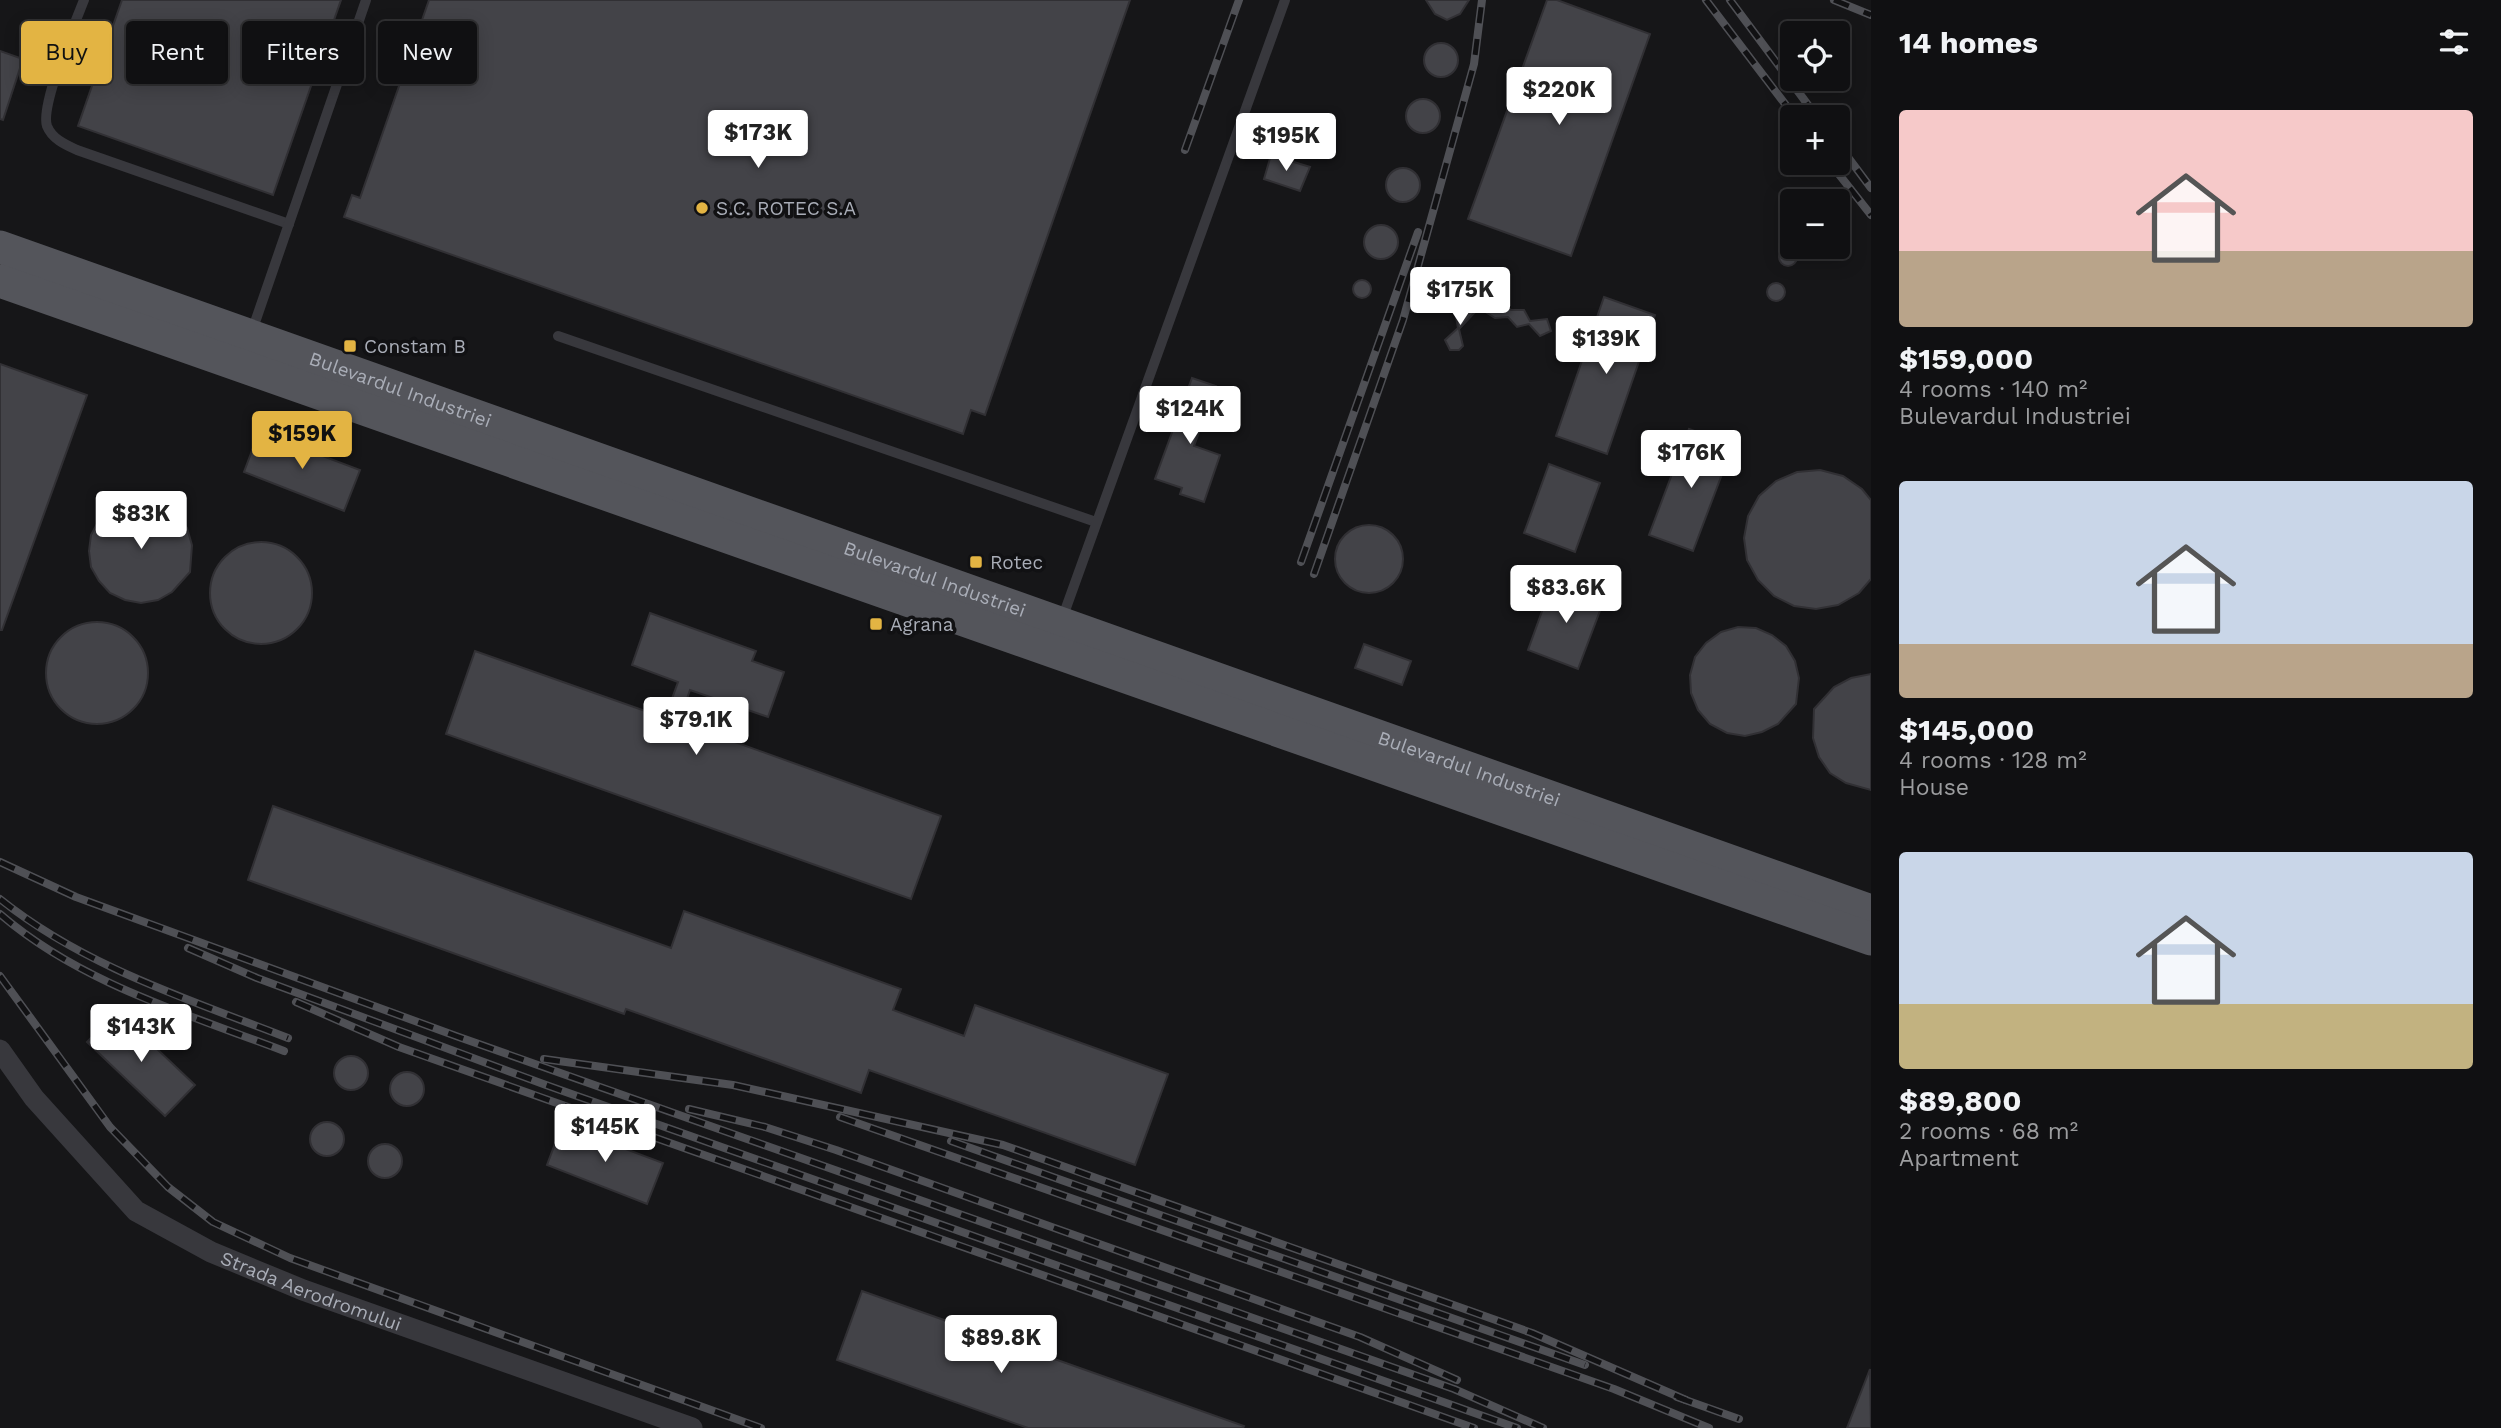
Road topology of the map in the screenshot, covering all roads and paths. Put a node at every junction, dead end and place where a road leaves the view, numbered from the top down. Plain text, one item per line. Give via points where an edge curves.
1 (84, 0) edge
2 (366, 0) edge
3 (1285, 0) edge
4 (289, 224) junction
5 (0, 247) edge
6 (0, 281) edge
7 (558, 336) dead end
8 (244, 352) junction
9 (1096, 522) junction
10 (1055, 638) junction
11 (1871, 911) edge
12 (1871, 939) edge
13 (0, 1050) edge
14 (691, 1428) edge

1 - 4 lane via 48,101 47,127 53,135 76,150
2 - 4 lane
3 - 9 lane
4 - 8 lane
5 - 8 main road, Bulevardul Industriei
6 - 8 main road, Bulevardul Industriei
7 - 9 lane
8 - 10 main road, Bulevardul Industriei
9 - 10 lane
10 - 11 main road, Bulevardul Industriei
10 - 12 main road, Bulevardul Industriei
13 - 14 street, Strada Aerodromului via 34,1098 136,1211 211,1252 303,1290

